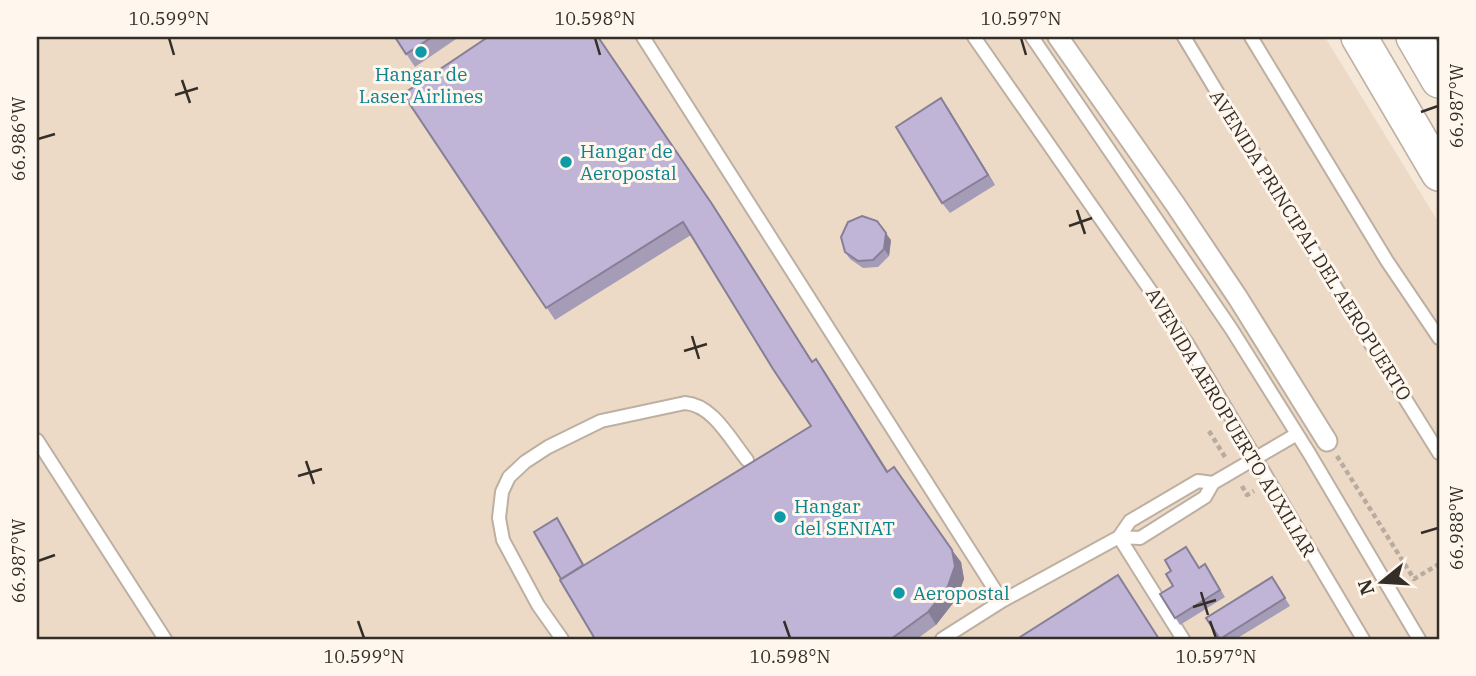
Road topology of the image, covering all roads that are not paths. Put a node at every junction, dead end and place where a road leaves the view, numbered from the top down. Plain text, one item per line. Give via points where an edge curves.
1 (643, 37) edge
2 (974, 37) edge
3 (1032, 37) edge
4 (1058, 37) edge
5 (1184, 37) edge
6 (1251, 37) edge
7 (1359, 37) edge
8 (1414, 37) edge
9 (1439, 80) edge
10 (1439, 173) edge
11 (1439, 338) edge
12 (1297, 434) junction
13 (37, 440) edge
14 (1327, 441) dead end
15 (1439, 453) edge
16 (1256, 459) junction
17 (747, 460) dead end
18 (1213, 484) junction
19 (1119, 537) junction
20 (1002, 601) junction
21 (165, 639) edge
22 (562, 639) edge
23 (942, 639) edge
24 (1183, 639) edge
25 (1363, 639) edge
26 (1419, 639) edge

1 - 20 lane
2 - 16 lane, AVENIDA AEROPUERTO AUXILIAR via 1187,343
3 - 12 lane via 1232,330
4 - 14 street via 1238,298
5 - 15 lane, AVENIDA PRINCIPAL DEL AEROPUERTO
6 - 11 lane
7 - 10 main road
8 - 9 main road
12 - 16 lane
12 - 26 lane
13 - 21 lane
16 - 18 lane
16 - 25 lane, AVENIDA AEROPUERTO AUXILIAR
17 - 22 lane via 710,414 696,404 685,404 601,421 548,447 509,477 499,518 503,540
18 - 19 lane via 1205,497 1140,538
18 - 19 lane via 1198,481 1130,521
19 - 20 lane
19 - 24 lane
20 - 23 lane

